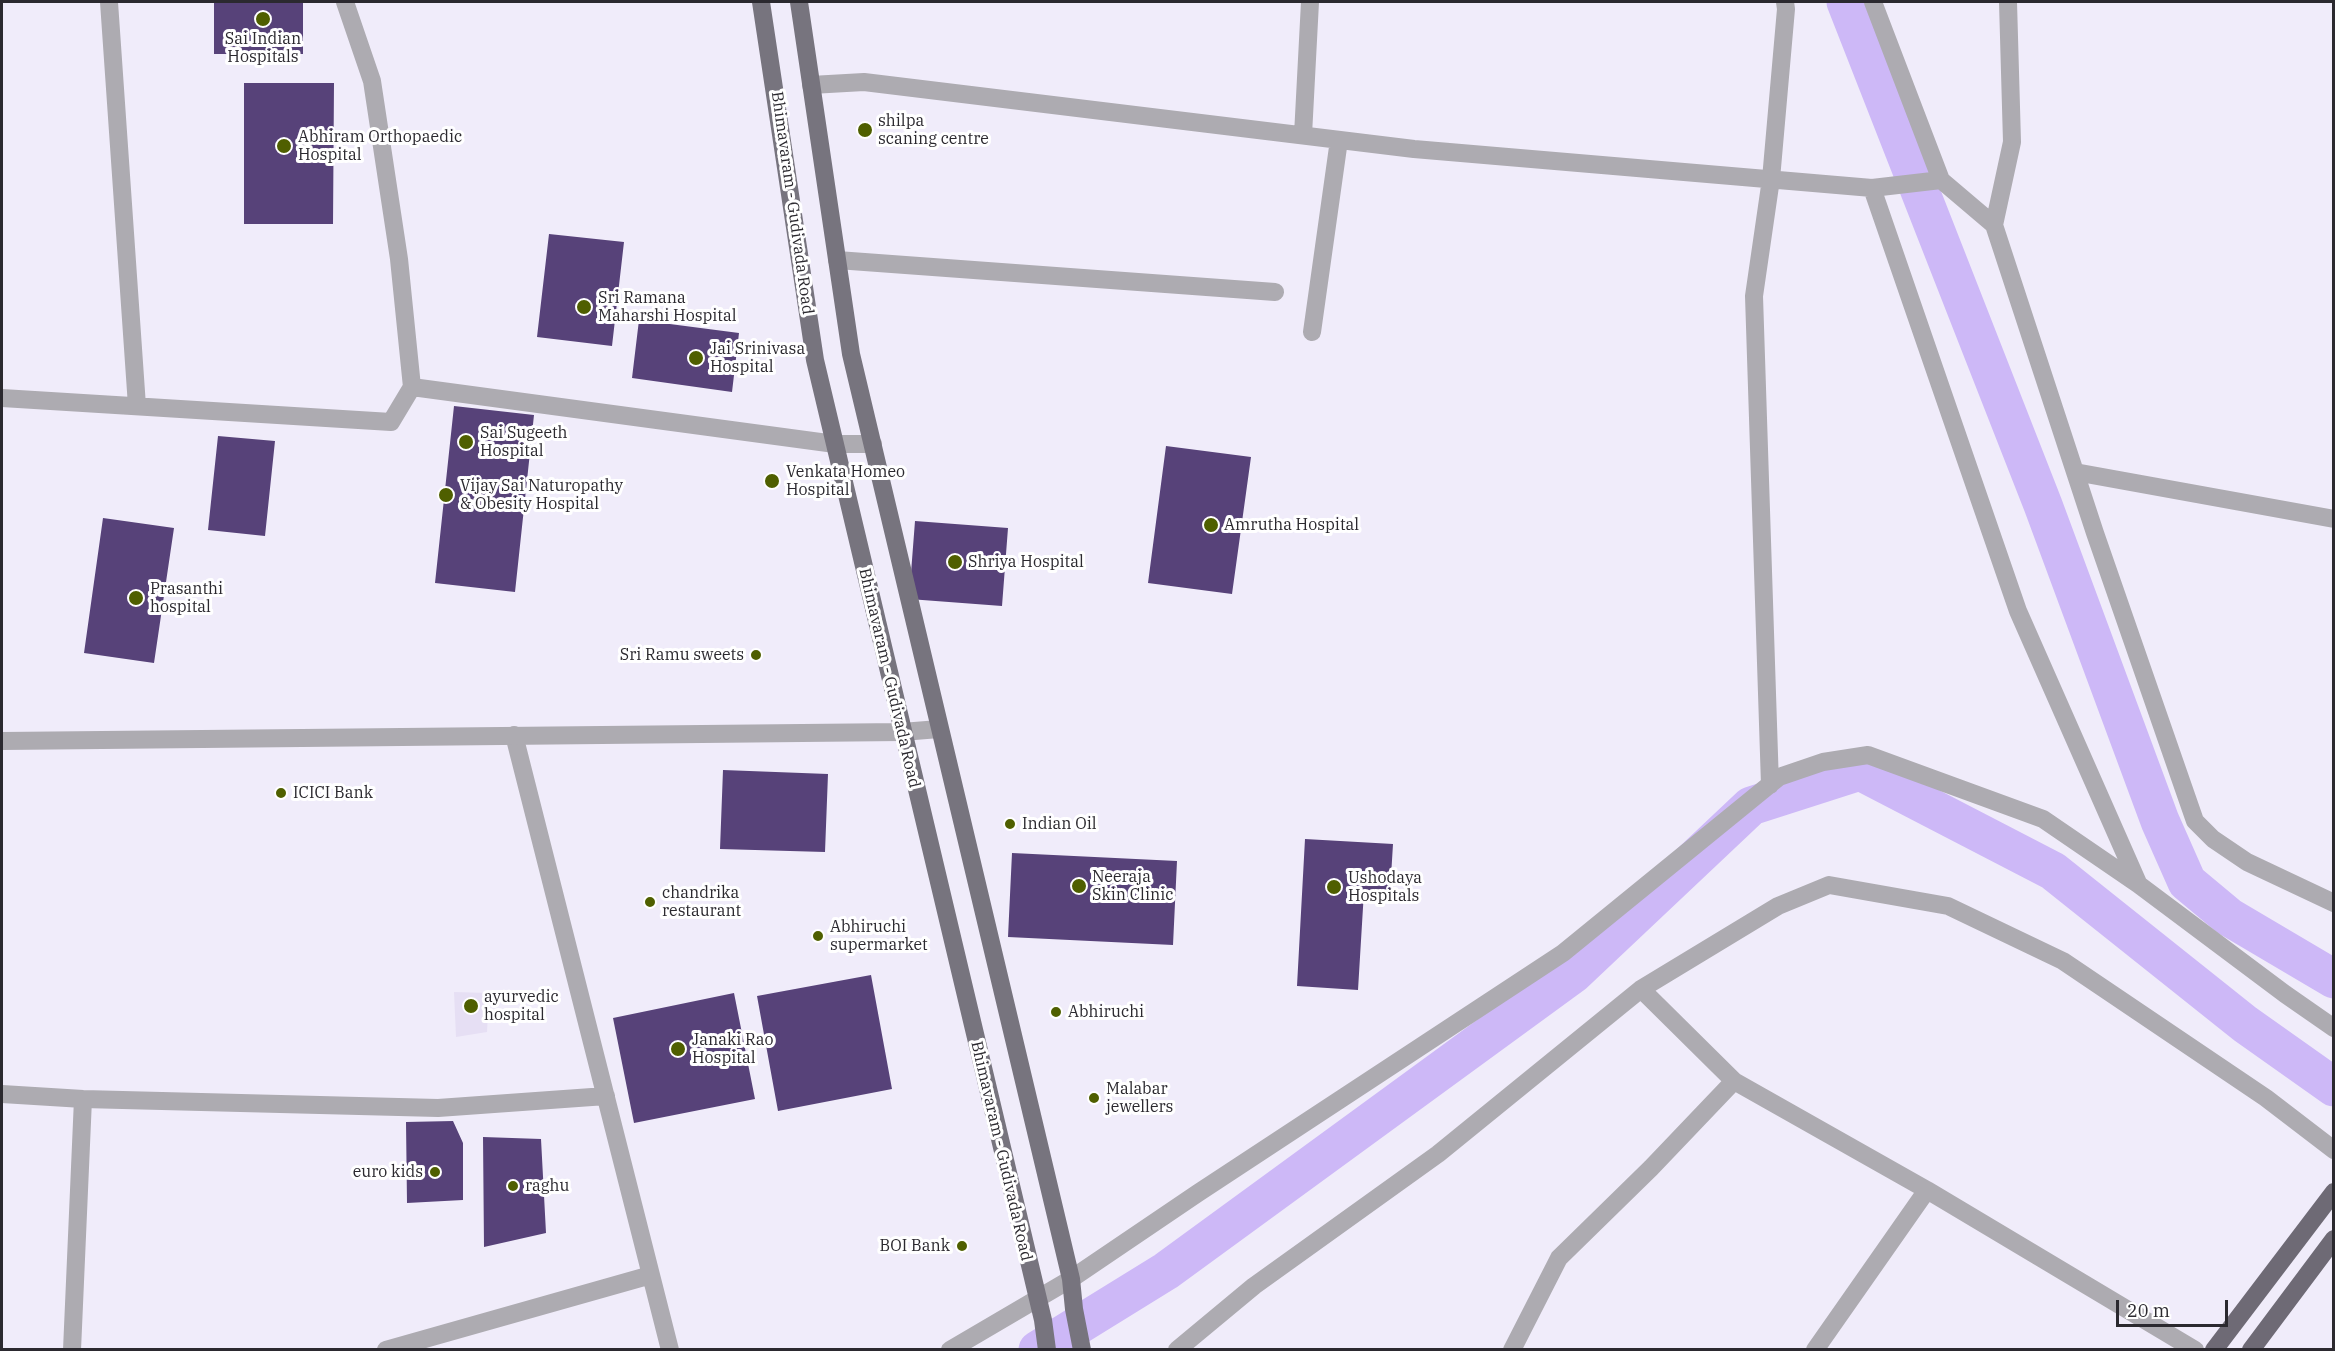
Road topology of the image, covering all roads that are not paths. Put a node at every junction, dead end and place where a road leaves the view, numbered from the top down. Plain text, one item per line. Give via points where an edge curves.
1 (109, 2) edge
2 (345, 2) edge
3 (761, 2) edge
4 (799, 2) edge
5 (1310, 2) edge
6 (1785, 2) edge
7 (1873, 2) edge
8 (2008, 2) edge
9 (811, 85) junction
10 (1303, 135) junction
11 (1339, 140) junction
12 (1771, 179) junction
13 (1941, 180) junction
14 (1872, 188) junction
15 (1994, 225) junction
16 (837, 260) junction
17 (1275, 292) dead end
18 (1312, 332) dead end
19 (412, 387) junction
20 (2, 398) edge
21 (137, 406) junction
22 (835, 444) junction
23 (873, 444) junction
24 (2075, 472) junction
25 (2334, 519) edge
26 (939, 729) junction
27 (902, 732) junction
28 (514, 735) junction
29 (2, 741) edge
30 (1770, 785) junction
31 (2138, 884) junction
32 (2334, 903) edge
33 (1641, 989) junction
34 (2334, 1028) edge
35 (1734, 1081) junction
36 (2, 1094) edge
37 (606, 1096) junction
38 (83, 1099) junction
39 (2334, 1150) edge
40 (1927, 1190) junction
41 (2334, 1192) edge
42 (2334, 1239) edge
43 (651, 1275) junction
44 (1071, 1279) junction
45 (1037, 1299) junction
46 (72, 1350) edge
47 (386, 1350) edge
48 (670, 1350) edge
49 (950, 1350) edge
50 (1047, 1350) edge
51 (1082, 1350) edge
52 (1177, 1350) edge
53 (1512, 1350) edge
54 (1815, 1350) edge
55 (2195, 1350) edge
56 (2214, 1350) edge
57 (2251, 1350) edge

1 - 21 street
2 - 19 street via 372,81 399,259
3 - 22 main road, Bhimavaram - Gudivada Road via 815,360
4 - 9 main road
5 - 10 street
6 - 12 street
7 - 13 street
8 - 15 street via 2012,142
9 - 10 street via 864,82
9 - 16 main road
10 - 11 street
11 - 12 street
11 - 18 street
12 - 14 street
12 - 30 street via 1754,296
13 - 14 street
13 - 15 street
14 - 31 street via 2018,611
15 - 24 street
16 - 17 street
16 - 23 main road via 851,354
19 - 21 street via 391,422
19 - 22 street
20 - 21 street
22 - 23 street
22 - 27 main road, Bhimavaram - Gudivada Road
23 - 26 main road
24 - 25 street
24 - 32 street via 2195,821 2212,839 2247,862
26 - 27 street
26 - 44 main road
27 - 28 street
27 - 45 main road, Bhimavaram - Gudivada Road
28 - 29 street
28 - 37 street
30 - 31 street via 1779,777 1823,762 1868,755 2043,819
30 - 44 street via 1563,953
31 - 34 street
33 - 35 street
33 - 39 street via 1778,906 1829,885 1948,906 2063,961 2266,1098
33 - 52 street via 1438,1154 1254,1286
35 - 40 street
35 - 53 street via 1559,1258
36 - 38 street
37 - 38 street via 438,1108
37 - 43 street
38 - 46 street
40 - 54 street
40 - 55 street
41 - 56 highway
42 - 57 highway
43 - 47 street
43 - 48 street
44 - 45 street
44 - 51 main road
45 - 49 street
45 - 50 main road, Bhimavaram - Gudivada Road

